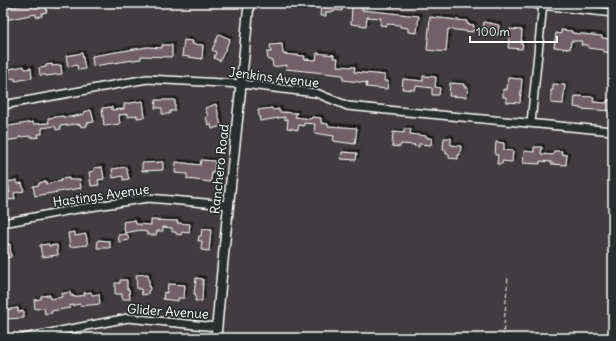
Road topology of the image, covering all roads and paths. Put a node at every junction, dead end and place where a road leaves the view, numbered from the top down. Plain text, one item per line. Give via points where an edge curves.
1 (249, 3) edge
2 (524, 3) edge
3 (543, 4) edge
4 (613, 13) edge
5 (242, 84) junction
6 (3, 105) edge
7 (531, 123) junction
8 (613, 131) edge
9 (228, 205) junction
10 (3, 223) edge
11 (508, 276) dead end
12 (216, 327) junction
13 (24, 338) edge
14 (216, 338) edge
15 (503, 338) edge

1 - 5 main road, Ranchero Road
2 - 3 street
3 - 4 street
3 - 7 street
5 - 6 street, Jenkins Avenue via 147,79
5 - 7 street, Jenkins Avenue via 316,93 348,106
5 - 9 main road, Ranchero Road
7 - 8 street, Jenkins Avenue
9 - 10 street, Hastings Avenue via 148,198
9 - 12 main road, Ranchero Road
11 - 15 path
12 - 13 street, Glider Avenue via 128,318
12 - 14 main road, Ranchero Road

